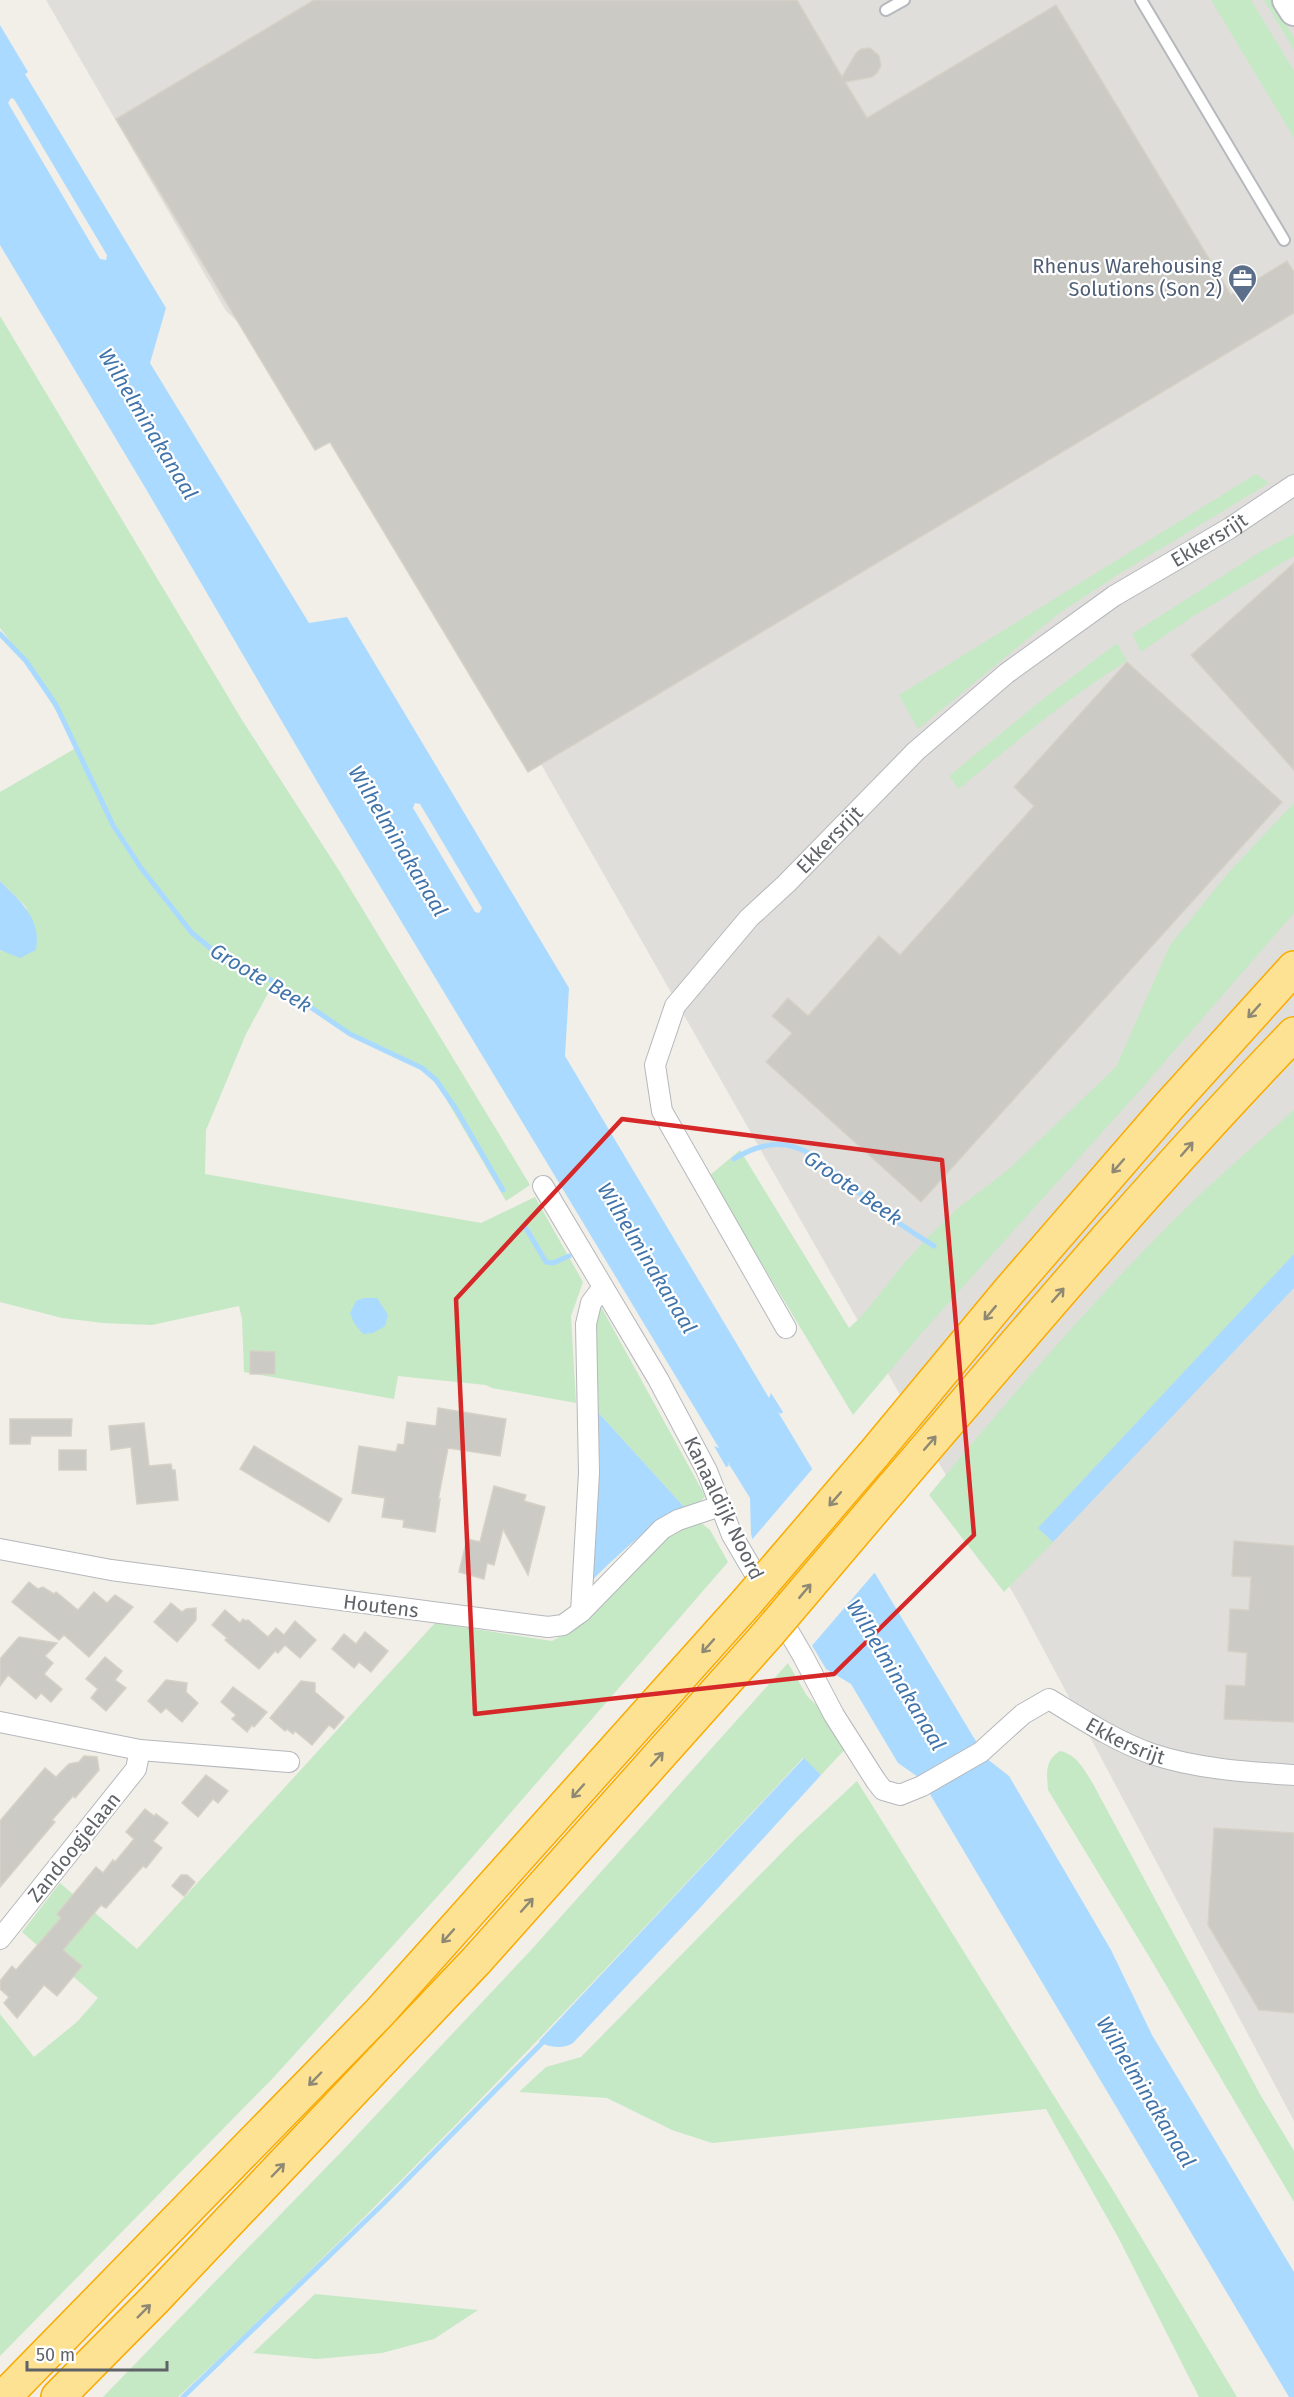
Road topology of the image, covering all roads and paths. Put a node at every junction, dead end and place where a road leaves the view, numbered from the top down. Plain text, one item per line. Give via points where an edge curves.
1 (904, 0) edge
2 (1141, 0) edge
3 (1287, 0) edge
4 (886, 10) dead end
5 (1294, 11) edge
6 (1284, 240) dead end
7 (1294, 485) edge
8 (1294, 968) edge
9 (1294, 1034) edge
10 (1294, 1057) edge
11 (1232, 1098) junction
12 (543, 1186) dead end
13 (603, 1287) junction
14 (786, 1328) dead end
15 (720, 1506) junction
16 (0, 1549) edge
17 (581, 1612) junction
18 (0, 1722) edge
19 (140, 1750) junction
20 (289, 1762) dead end
21 (1294, 1775) edge
22 (922, 1786) joint
23 (0, 1940) edge
24 (4, 2397) edge
25 (58, 2397) edge

1 - 4 lane
2 - 6 lane
3 - 5 main road
7 - 14 street, Ekkersrijt via 1230,528 1114,596 1007,673 916,751 749,918 675,1006 655,1065 662,1112
8 -> 24 highway, bridge via 1009,1291 747,1602 380,2013
9 - 11 highway
10 - 11 highway
25 -> 11 highway, bridge via 477,1961 767,1635 1028,1329
12 - 13 street, Kanaaldijk Noord
13 - 15 street, Kanaaldijk Noord via 707,1471
13 - 17 street via 591,1303 586,1324 589,1473
15 - 17 street, Houtens via 662,1529
15 - 22 street, Kanaaldijk Noord via 732,1535 862,1761 883,1790 900,1796
16 - 17 street, Houtens via 111,1570 548,1628 563,1626
18 - 19 street
19 - 20 street
19 - 23 street, Zandoogjelaan via 136,1769
21 - 22 street, Ekkersrijt via 1246,1772 1152,1754 1049,1699 1023,1714 981,1752

